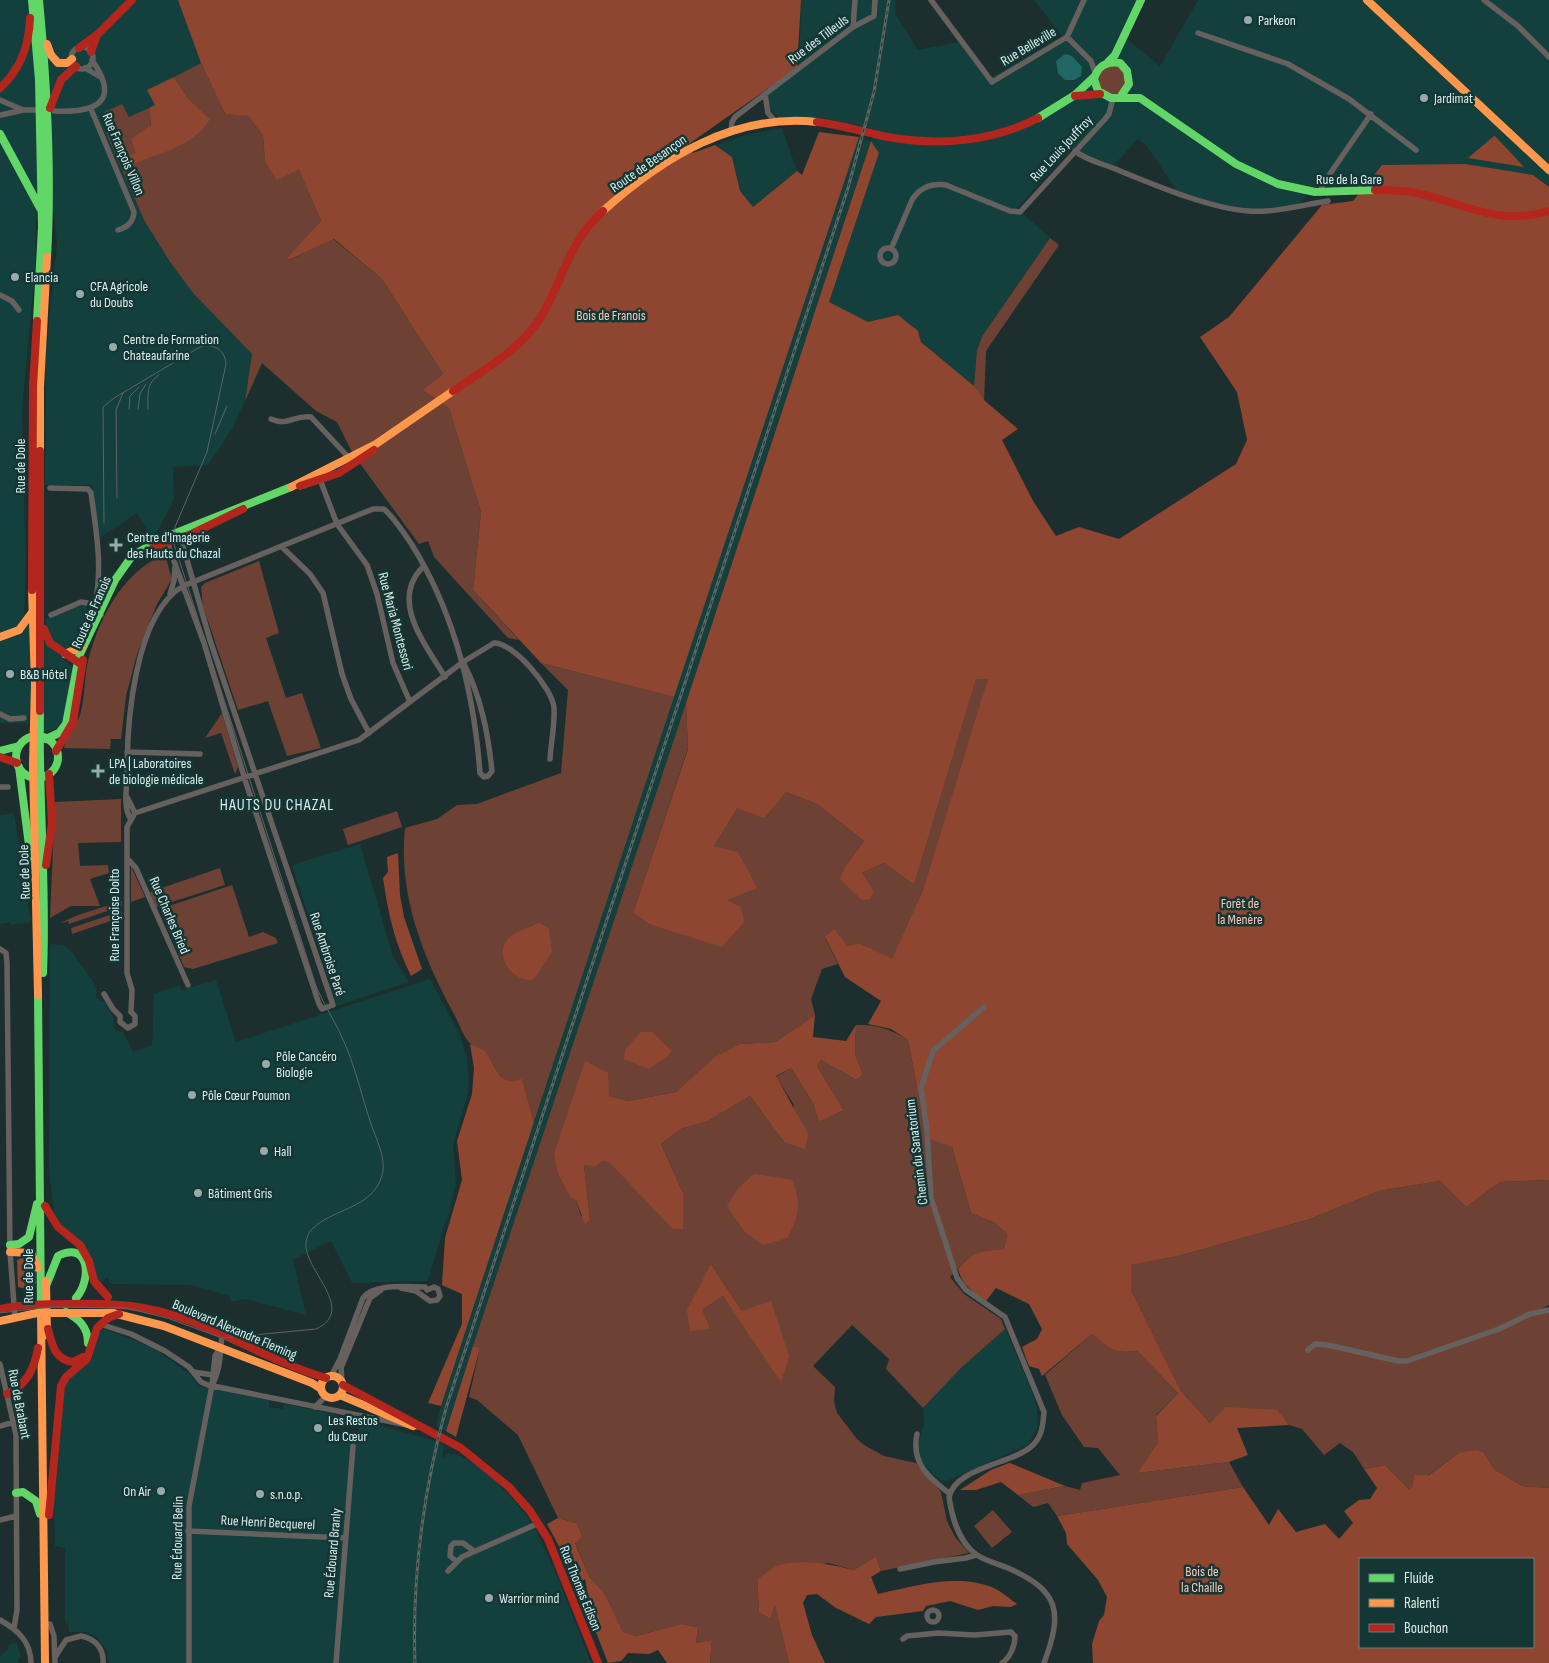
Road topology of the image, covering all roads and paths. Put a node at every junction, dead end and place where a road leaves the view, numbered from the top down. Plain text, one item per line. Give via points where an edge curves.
1 (32, 0) edge
2 (39, 0) edge
3 (132, 0) edge
4 (855, 0) edge
5 (875, 0) edge
6 (931, 0) edge
7 (1084, 0) edge
8 (1141, 0) edge
9 (1367, 0) edge
10 (1484, 0) edge
11 (853, 28) junction
12 (43, 32) junction
13 (1198, 33) dead end
14 (98, 34) junction
15 (1067, 37) junction
16 (1124, 38) junction
17 (79, 48) junction
18 (91, 52) junction
19 (1549, 57) edge
20 (92, 60) junction
21 (1091, 60) junction
22 (1105, 63) junction
23 (78, 64) junction
24 (1125, 66) junction
25 (1095, 75) junction
26 (102, 78) junction
27 (43, 80) junction
28 (1130, 81) junction
29 (0, 88) edge
30 (765, 94) junction
31 (1100, 94) junction
32 (1075, 96) junction
33 (1117, 97) junction
34 (1140, 98) junction
35 (0, 100) edge
36 (91, 108) junction
37 (23, 110) junction
38 (36, 110) dead end
39 (54, 111) dead end
40 (1372, 114) junction
41 (0, 116) edge
42 (47, 118) junction
43 (776, 122) junction
44 (731, 131) junction
45 (0, 134) edge
46 (1416, 150) dead end
47 (1076, 151) junction
48 (1549, 170) edge
49 (1320, 193) junction
50 (1328, 201) dead end
51 (1549, 211) edge
52 (42, 212) junction
53 (118, 230) dead end
54 (892, 249) dead end
55 (0, 295) edge
56 (19, 310) dead end
57 (271, 419) dead end
58 (353, 462) junction
59 (316, 479) junction
60 (50, 488) dead end
61 (337, 524) junction
62 (167, 542) junction
63 (180, 542) junction
64 (282, 547) junction
65 (174, 560) junction
66 (424, 566) junction
67 (195, 582) junction
68 (185, 586) junction
69 (169, 597) junction
70 (40, 603) junction
71 (33, 611) junction
72 (98, 611) junction
73 (51, 615) dead end
74 (0, 638) edge
75 (81, 648) junction
76 (65, 654) junction
77 (463, 662) junction
78 (79, 664) junction
79 (445, 677) junction
80 (410, 702) junction
81 (0, 714) edge
82 (24, 718) dead end
83 (369, 733) junction
84 (45, 738) junction
85 (19, 746) junction
86 (0, 751) edge
87 (56, 751) junction
88 (127, 752) junction
89 (200, 754) dead end
90 (0, 757) edge
91 (550, 758) dead end
92 (18, 765) junction
93 (256, 773) junction
94 (46, 775) junction
95 (245, 776) junction
96 (8, 786) dead end
97 (0, 787) edge
98 (127, 796) junction
99 (135, 813) junction
100 (130, 818) junction
101 (127, 858) junction
102 (43, 880) junction
103 (37, 893) junction
104 (2, 950) edge
105 (188, 985) dead end
106 (104, 994) dead end
107 (984, 1007) dead end
108 (132, 1012) junction
109 (120, 1016) junction
110 (39, 1196) junction
111 (44, 1206) junction
112 (10, 1249) junction
113 (40, 1273) junction
114 (388, 1288) junction
115 (401, 1288) junction
116 (427, 1290) junction
117 (44, 1292) junction
118 (426, 1296) junction
119 (13, 1305) junction
120 (132, 1305) junction
121 (67, 1308) junction
122 (0, 1309) edge
123 (1549, 1310) edge
124 (119, 1314) junction
125 (357, 1314) junction
126 (15, 1318) junction
127 (0, 1321) edge
128 (360, 1321) junction
129 (100, 1324) junction
130 (44, 1325) junction
131 (222, 1335) junction
132 (220, 1347) junction
133 (1308, 1350) dead end
134 (0, 1364) edge
135 (194, 1372) junction
136 (212, 1375) junction
137 (329, 1377) junction
138 (342, 1383) junction
139 (212, 1385) junction
140 (321, 1389) junction
141 (7, 1394) junction
142 (340, 1395) junction
143 (326, 1396) junction
144 (315, 1406) junction
145 (14, 1422) junction
146 (0, 1426) edge
147 (417, 1427) junction
148 (434, 1433) junction
149 (917, 1434) dead end
150 (353, 1446) dead end
151 (16, 1493) junction
152 (950, 1494) junction
153 (16, 1516) junction
154 (49, 1516) junction
155 (0, 1520) edge
156 (539, 1523) junction
157 (188, 1531) junction
158 (346, 1538) junction
159 (44, 1547) junction
160 (474, 1551) junction
161 (976, 1555) junction
162 (456, 1561) junction
163 (900, 1569) dead end
164 (448, 1571) dead end
165 (0, 1620) edge
166 (935, 1622) dead end
167 (14, 1628) junction
168 (938, 1632) junction
169 (903, 1639) dead end
170 (53, 1661) edge
171 (31, 1663) edge
172 (45, 1663) edge
173 (103, 1663) edge
174 (189, 1663) edge
175 (336, 1663) edge
176 (598, 1663) edge
177 (1002, 1663) edge
178 (1044, 1663) edge

1 - 27 main road
1 - 29 main road via 26,50 11,78
2 - 12 main road
3 - 14 main road
4 - 11 street
5 - 11 street, Rue des Tilleuls via 874,16
6 - 15 street, Rue Belleville via 992,82
7 - 15 street, Rue Belleville
8 - 16 main road
9 - 48 main road
10 - 19 street via 1518,26
11 - 30 street, Rue des Tilleuls
12 - 23 main road via 54,60
12 - 27 main road
13 - 40 street via 1288,64
14 - 17 main road
14 - 18 main road
15 - 21 street
16 - 22 main road via 1115,55
16 - 24 main road
17 - 18 street via 87,48
17 - 23 street via 72,53
18 - 20 street
20 - 23 street
20 - 26 street via 100,69
21 - 22 street
21 - 25 street
22 - 24 main road via 1114,61
22 - 25 main road
23 - 26 street
23 - 42 main road via 57,87
24 - 28 main road
25 - 31 main road via 1094,84
25 - 32 main road
26 - 36 street via 104,95
27 - 42 main road, Rue de Dole
27 - 52 main road, Rue de Dole
28 - 33 main road via 1129,87
28 - 34 main road
30 - 43 street via 768,113
30 - 44 street, Rue des Tilleuls via 735,117
31 - 32 main road
31 - 33 main road
32 - 43 main road, Route de Besançon via 1000,133 979,139 934,143 820,122
33 - 34 main road
33 - 47 street, Rue Louis Jouffroy via 1109,114
34 - 49 main road, Rue de la Gare via 1249,172 1287,187
35 - 37 street
35 - 41 street
36 - 39 street via 79,112
36 - 53 street, Rue François Villon via 134,212 128,226
37 - 38 street
37 - 41 street
40 - 46 street
40 - 49 street
42 - 70 main road, Rue de Dole via 49,247 40,378
43 - 44 main road, Route de Besançon
44 - 58 main road, Route de Besançon via 685,149 600,214 577,240 548,307 522,340
45 - 52 main road
47 - 50 street via 1086,159 1220,207 1248,211
47 - 54 street, Rue Louis Jouffroy via 1020,212 946,185 925,186 912,200
49 - 51 main road, Rue de la Gare via 1408,192 1486,215 1517,219
52 - 71 main road, Rue de Dole via 42,267 33,386
55 - 56 street via 12,300
57 - 58 street via 284,423 302,416 311,417
58 - 59 main road
59 - 61 street, Rue Maria Montessori
59 - 63 main road, Route de Franois via 244,508
59 - 72 main road via 144,548 132,556 120,572
60 - 72 street via 82,487 91,493 98,541
61 - 64 street, Rue Françoise Dolto
61 - 66 street, Rue Françoise Dolto via 373,509 386,510
61 - 80 street, Rue Maria Montessori via 367,565 395,669
62 - 63 main road, Route de Franois
62 - 65 street, Rue Ambroise Paré
62 - 72 main road, Route de Franois via 140,555 128,565
63 - 67 street, Rue Ambroise Paré
64 - 67 street, Rue Françoise Dolto
64 - 83 street via 310,574 323,593 343,677
65 - 68 street, Rue Ambroise Paré
65 - 69 street via 174,581
66 - 77 street
66 - 79 street via 415,576 410,590 412,616 422,642
67 - 68 street, Rue Françoise Dolto
67 - 93 street, Rue Ambroise Paré via 210,640
68 - 69 street, Rue Françoise Dolto
68 - 95 street, Rue Ambroise Paré
69 - 88 street, Rue Françoise Dolto via 154,621 137,668
70 - 76 main road via 45,636
70 - 102 main road, Rue de Dole via 39,764
71 - 74 main road via 20,630
71 - 103 main road, Rue de Dole
72 - 73 street via 81,602
72 - 75 main road, Route de Franois
72 - 78 main road, Route de Franois
75 - 76 main road
75 - 78 main road, Route de Franois
76 - 78 main road
77 - 77 street via 480,773 484,777 492,771 488,734 481,705
77 - 79 street
77 - 91 street via 490,644 502,643 543,683 554,708
78 - 84 main road, Route de Franois via 66,724 59,733
78 - 87 main road, Route de Franois via 73,722
79 - 80 street
80 - 83 street
81 - 82 street via 10,719
83 - 93 street via 359,740
84 - 85 main road via 29,738
84 - 87 main road
85 - 86 main road
85 - 92 main road via 16,754
87 - 94 main road via 56,763
88 - 89 street
88 - 98 street, Rue Françoise Dolto
90 - 92 main road
92 - 94 main road via 29,776
92 - 103 main road
93 - 95 street
93 - 95 street, Rue Ambroise Paré via 333,1005 326,1008 322,1009 319,1004
94 - 102 main road via 52,823
95 - 99 street
96 - 97 street
98 - 99 street, Rue Françoise Dolto
98 - 100 street, Rue Françoise Dolto via 126,808
99 - 100 street
100 - 101 street, Rue Françoise Dolto
101 - 105 street, Rue Charles Bried via 136,868
101 - 108 street, Rue Françoise Dolto via 127,973 132,990
102 - 111 main road, Rue de Dole
103 - 110 main road, Rue de Dole
104 - 112 street via 8,963
106 - 109 street
107 - 152 street, Chemin du Sanatorium via 933,1051 920,1088 927,1132 931,1198 957,1278 966,1290 1004,1318 1044,1412 1043,1429 1032,1446 960,1480
108 - 109 street
108 - 109 street via 136,1021 131,1027 121,1025
110 - 112 main road via 28,1240
110 - 113 main road, Rue de Dole
111 - 117 main road, Rue de Dole
111 - 120 main road via 58,1228 80,1245 87,1256 94,1281 108,1297
112 - 113 main road via 31,1253
112 - 119 street
113 - 117 main road, Rue de Dole
114 - 115 street
114 - 125 street via 369,1291 362,1298
114 - 128 street via 373,1294
115 - 116 street via 424,1287
115 - 118 street
116 - 118 street
116 - 118 street via 436,1288 440,1296 433,1301
117 - 121 main road via 58,1256 71,1251 83,1258 87,1271 85,1288
117 - 130 main road, Rue de Dole
119 - 121 main road, Boulevard Alexandre Fleming
119 - 122 main road, Boulevard Alexandre Fleming
119 - 126 street
120 - 121 main road, Boulevard Alexandre Fleming
120 - 131 main road, Boulevard Alexandre Fleming via 170,1314
121 - 124 main road, Boulevard Alexandre Fleming
121 - 126 main road, Boulevard Alexandre Fleming
121 - 130 main road via 86,1328 88,1344 82,1358 73,1362 61,1359
123 - 133 street via 1530,1314 1499,1329 1407,1361 1328,1345 1315,1344
124 - 129 main road
124 - 132 main road, Boulevard Alexandre Fleming via 164,1326
125 - 128 street
125 - 137 street via 340,1359
126 - 127 main road, Boulevard Alexandre Fleming
128 - 138 street via 342,1368
129 - 135 street via 146,1340
129 - 154 main road via 94,1333 88,1358 69,1372 60,1386
130 - 141 main road via 31,1373 20,1388
130 - 154 main road, Rue de Dole
130 - 159 main road, Rue de Dole
131 - 132 street, Rue Édouard Belin
131 - 137 main road, Boulevard Alexandre Fleming via 268,1357
132 - 136 street
132 - 139 street, Rue Édouard Belin via 218,1375
132 - 140 main road, Boulevard Alexandre Fleming
134 - 141 street, Rue de Brabant
135 - 136 street
135 - 139 street via 201,1382
136 - 139 street
137 - 138 main road
137 - 140 main road via 322,1382
138 - 142 main road
138 - 148 main road via 347,1389
139 - 144 street
139 - 157 street, Rue Édouard Belin via 191,1486
140 - 143 main road
141 - 145 street, Rue de Brabant
142 - 143 main road
142 - 147 main road
143 - 144 street
144 - 147 street
145 - 146 street
145 - 151 street, Rue de Brabant
147 - 148 main road
148 - 156 main road, Rue Thomas Edison via 493,1471
149 - 152 street via 916,1458
150 - 158 street, Rue Édouard Branly
151 - 153 street, Rue de Brabant
151 - 159 main road via 23,1492 36,1501
152 - 161 street via 956,1527
153 - 155 street
153 - 167 street, Rue de Brabant via 17,1610
154 - 170 main road, Rue de Dole
156 - 160 street
156 - 176 main road, Rue Thomas Edison via 560,1565
157 - 158 street, Rue Henri Becquerel
157 - 174 street, Rue Édouard Belin
158 - 175 street, Rue Édouard Branly
159 - 172 main road, Rue de Dole
160 - 162 street
160 - 162 street via 463,1543 454,1543 450,1556
161 - 163 street
161 - 178 street via 1022,1575 1051,1598 1056,1614
162 - 164 street
165 - 167 street
166 - 168 street
167 - 171 street via 26,1642
168 - 169 street
168 - 177 street via 975,1635 1011,1632 1015,1636 1014,1645
170 - 173 street, Rue de Dole via 66,1640 81,1636 97,1644

